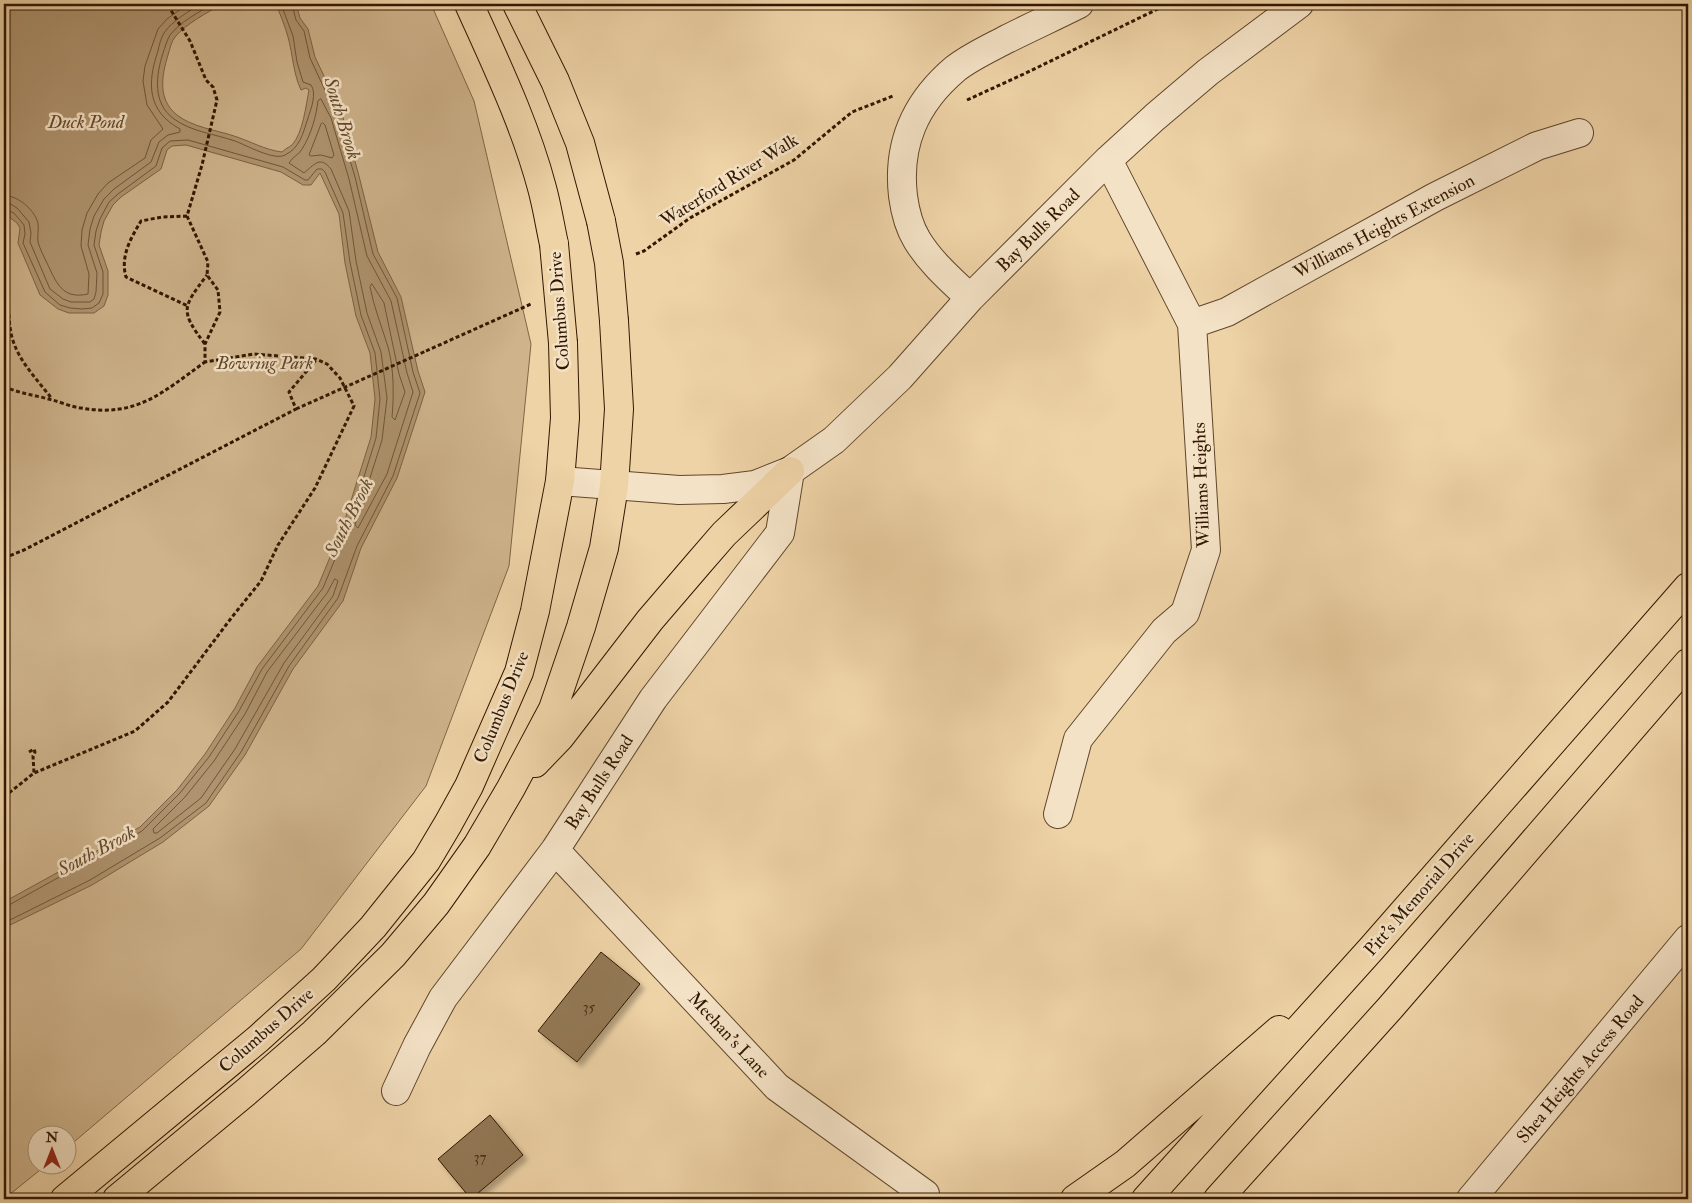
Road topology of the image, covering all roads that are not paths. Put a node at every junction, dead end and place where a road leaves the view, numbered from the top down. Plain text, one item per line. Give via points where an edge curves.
1 (469, 4) edge
2 (517, 4) edge
3 (1079, 4) edge
4 (1299, 4) edge
5 (1579, 133) dead end
6 (1108, 160) junction
7 (970, 298) junction
8 (1192, 324) junction
9 (790, 471) junction
10 (560, 481) junction
11 (614, 486) junction
12 (1688, 586) edge
13 (1688, 663) edge
14 (512, 788) junction
15 (1058, 814) dead end
16 (555, 850) junction
17 (1688, 939) edge
18 (1372, 948) junction
19 (396, 1091) dead end
20 (925, 1194) dead end
21 (65, 1199) edge
22 (117, 1199) edge
23 (1075, 1199) edge
24 (1146, 1199) edge
25 (1218, 1199) edge
26 (1471, 1199) edge

1 - 10 main road, Columbus Drive, bridge via 527,139 554,244 563,343 565,418
2 - 11 main road, Columbus Drive, bridge via 555,80 580,143 601,221 609,263 619,409
3 - 7 street via 956,68 939,84 910,126 901,178 905,209 915,237 929,259
4 - 6 street, Bay Bulls Road via 1208,72
5 - 8 street, Williams Heights Extension via 1528,150 1435,197 1227,312
6 - 7 street, Bay Bulls Road
6 - 8 street, Williams Heights
7 - 9 street, Bay Bulls Road via 900,378 834,440
8 - 15 street, Williams Heights via 1206,550 1186,613 1164,631 1078,738
9 - 11 street, Bay Bulls Road via 755,485 723,489
9 - 14 main road via 724,534 650,620 560,737
9 - 16 street, Bay Bulls Road via 780,533 654,699
10 - 11 street, Bay Bulls Road
10 - 21 main road, Columbus Drive via 535,611 519,672 469,786 426,860 373,927 324,979 258,1039
11 - 14 main road, Columbus Drive via 604,548 575,646 553,709
12 - 18 main road, Pitt's Memorial Drive
13 - 25 main road via 1390,1008
14 - 22 main road, Columbus Drive via 436,904 393,955 307,1038
16 - 19 street, Bay Bulls Road via 443,998
16 - 20 street, Meehan's Lane via 777,1087
17 - 26 street, Shea Heights Access Road
18 - 23 main road via 1125,1164
18 - 24 main road, Pitt's Memorial Drive

